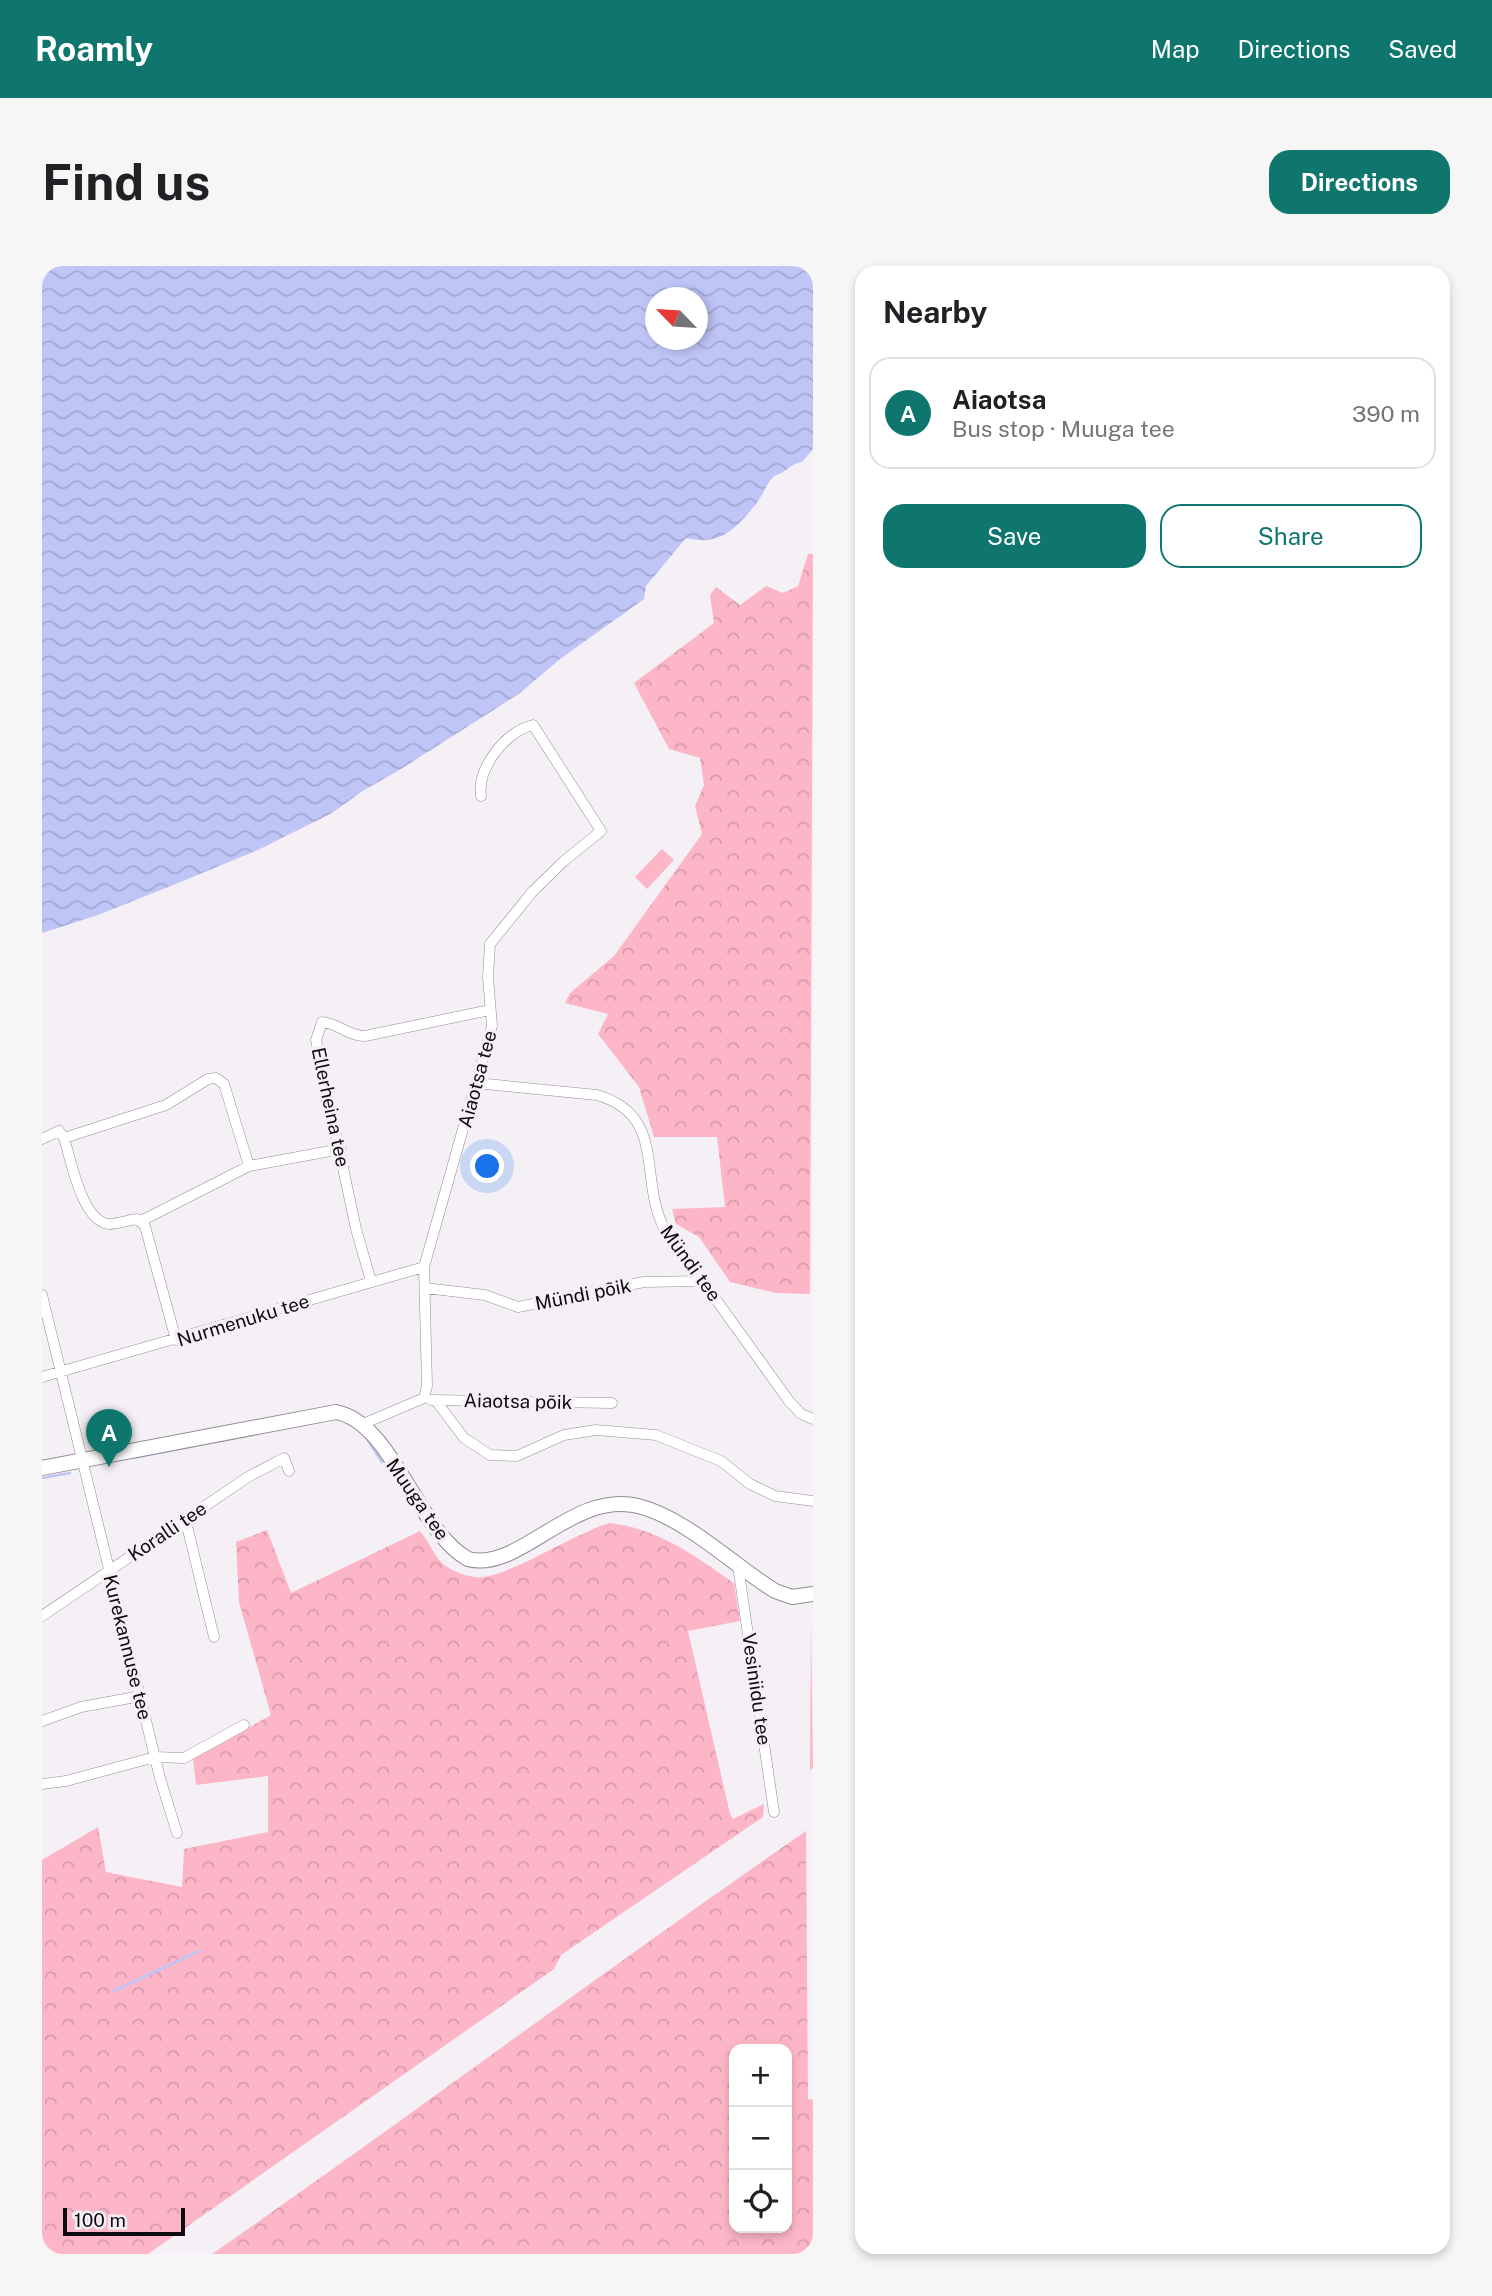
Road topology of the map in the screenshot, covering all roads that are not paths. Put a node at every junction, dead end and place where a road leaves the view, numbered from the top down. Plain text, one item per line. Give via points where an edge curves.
1 (481, 796) dead end
2 (490, 1010) junction
3 (476, 1083) junction
4 (64, 1138) junction
5 (42, 1139) edge
6 (341, 1149) junction
7 (249, 1166) junction
8 (141, 1221) junction
9 (424, 1267) junction
10 (371, 1281) junction
11 (701, 1281) junction
12 (425, 1288) junction
13 (42, 1295) edge
14 (176, 1340) junction
15 (61, 1373) junction
16 (42, 1377) edge
17 (424, 1398) junction
18 (436, 1401) junction
19 (612, 1403) dead end
20 (813, 1419) edge
21 (363, 1424) junction
22 (81, 1461) junction
23 (42, 1468) edge
24 (289, 1471) dead end
25 (813, 1501) edge
26 (181, 1521) junction
27 (738, 1566) junction
28 (109, 1571) junction
29 (813, 1594) edge
30 (42, 1616) edge
31 (214, 1637) dead end
32 (141, 1696) junction
33 (42, 1721) edge
34 (244, 1725) dead end
35 (155, 1757) junction
36 (42, 1784) edge
37 (774, 1812) dead end
38 (177, 1833) dead end

1 - 2 street, Aiaotsa tee via 479,783 501,744 533,725 601,831 533,891 490,944
2 - 3 street, Aiaotsa tee via 492,1026
2 - 6 street, Ellerheina tee via 365,1036 322,1022 316,1040
3 - 9 street, Aiaotsa tee
3 - 11 street, Mündi tee via 597,1095 611,1099 638,1120 650,1161 657,1213
4 - 5 street via 54,1131
4 - 7 street via 166,1105 216,1078 224,1084
4 - 8 street via 87,1209 111,1224
6 - 7 street
6 - 10 street, Ellerheina tee
7 - 8 street
8 - 14 street
9 - 10 street, Nurmenuku tee
9 - 12 street, Aiaotsa tee
10 - 14 street, Nurmenuku tee
11 - 12 street, Mündi põik via 644,1282 518,1307 485,1295
11 - 20 street, Mündi tee via 789,1401
12 - 17 street, Aiaotsa tee
13 - 15 street, Kurekannuse tee
14 - 15 street, Nurmenuku tee
15 - 16 street, Nurmenuku tee
15 - 22 street, Kurekannuse tee
17 - 18 street, Aiaotsa põik
17 - 21 street
18 - 19 street, Aiaotsa põik
18 - 25 street via 464,1438 490,1455 517,1456 564,1435 596,1430 656,1435 721,1461 750,1484 775,1496
21 - 22 street via 344,1414 326,1413
21 - 27 street, Muuga tee via 443,1537 468,1559 494,1559 593,1507 618,1503 665,1517
22 - 23 street
22 - 28 street, Kurekannuse tee
24 - 26 street, Koralli tee via 284,1458 275,1462
26 - 28 street, Koralli tee
26 - 31 street via 188,1530
27 - 29 street, Muuga tee via 786,1596
27 - 37 street, Vesiniidu tee
28 - 30 street, Koralli tee
28 - 32 street, Kurekannuse tee
32 - 33 street via 81,1707
32 - 35 street, Kurekannuse tee
34 - 35 street via 192,1756
35 - 36 street
35 - 38 street, Kurekannuse tee

